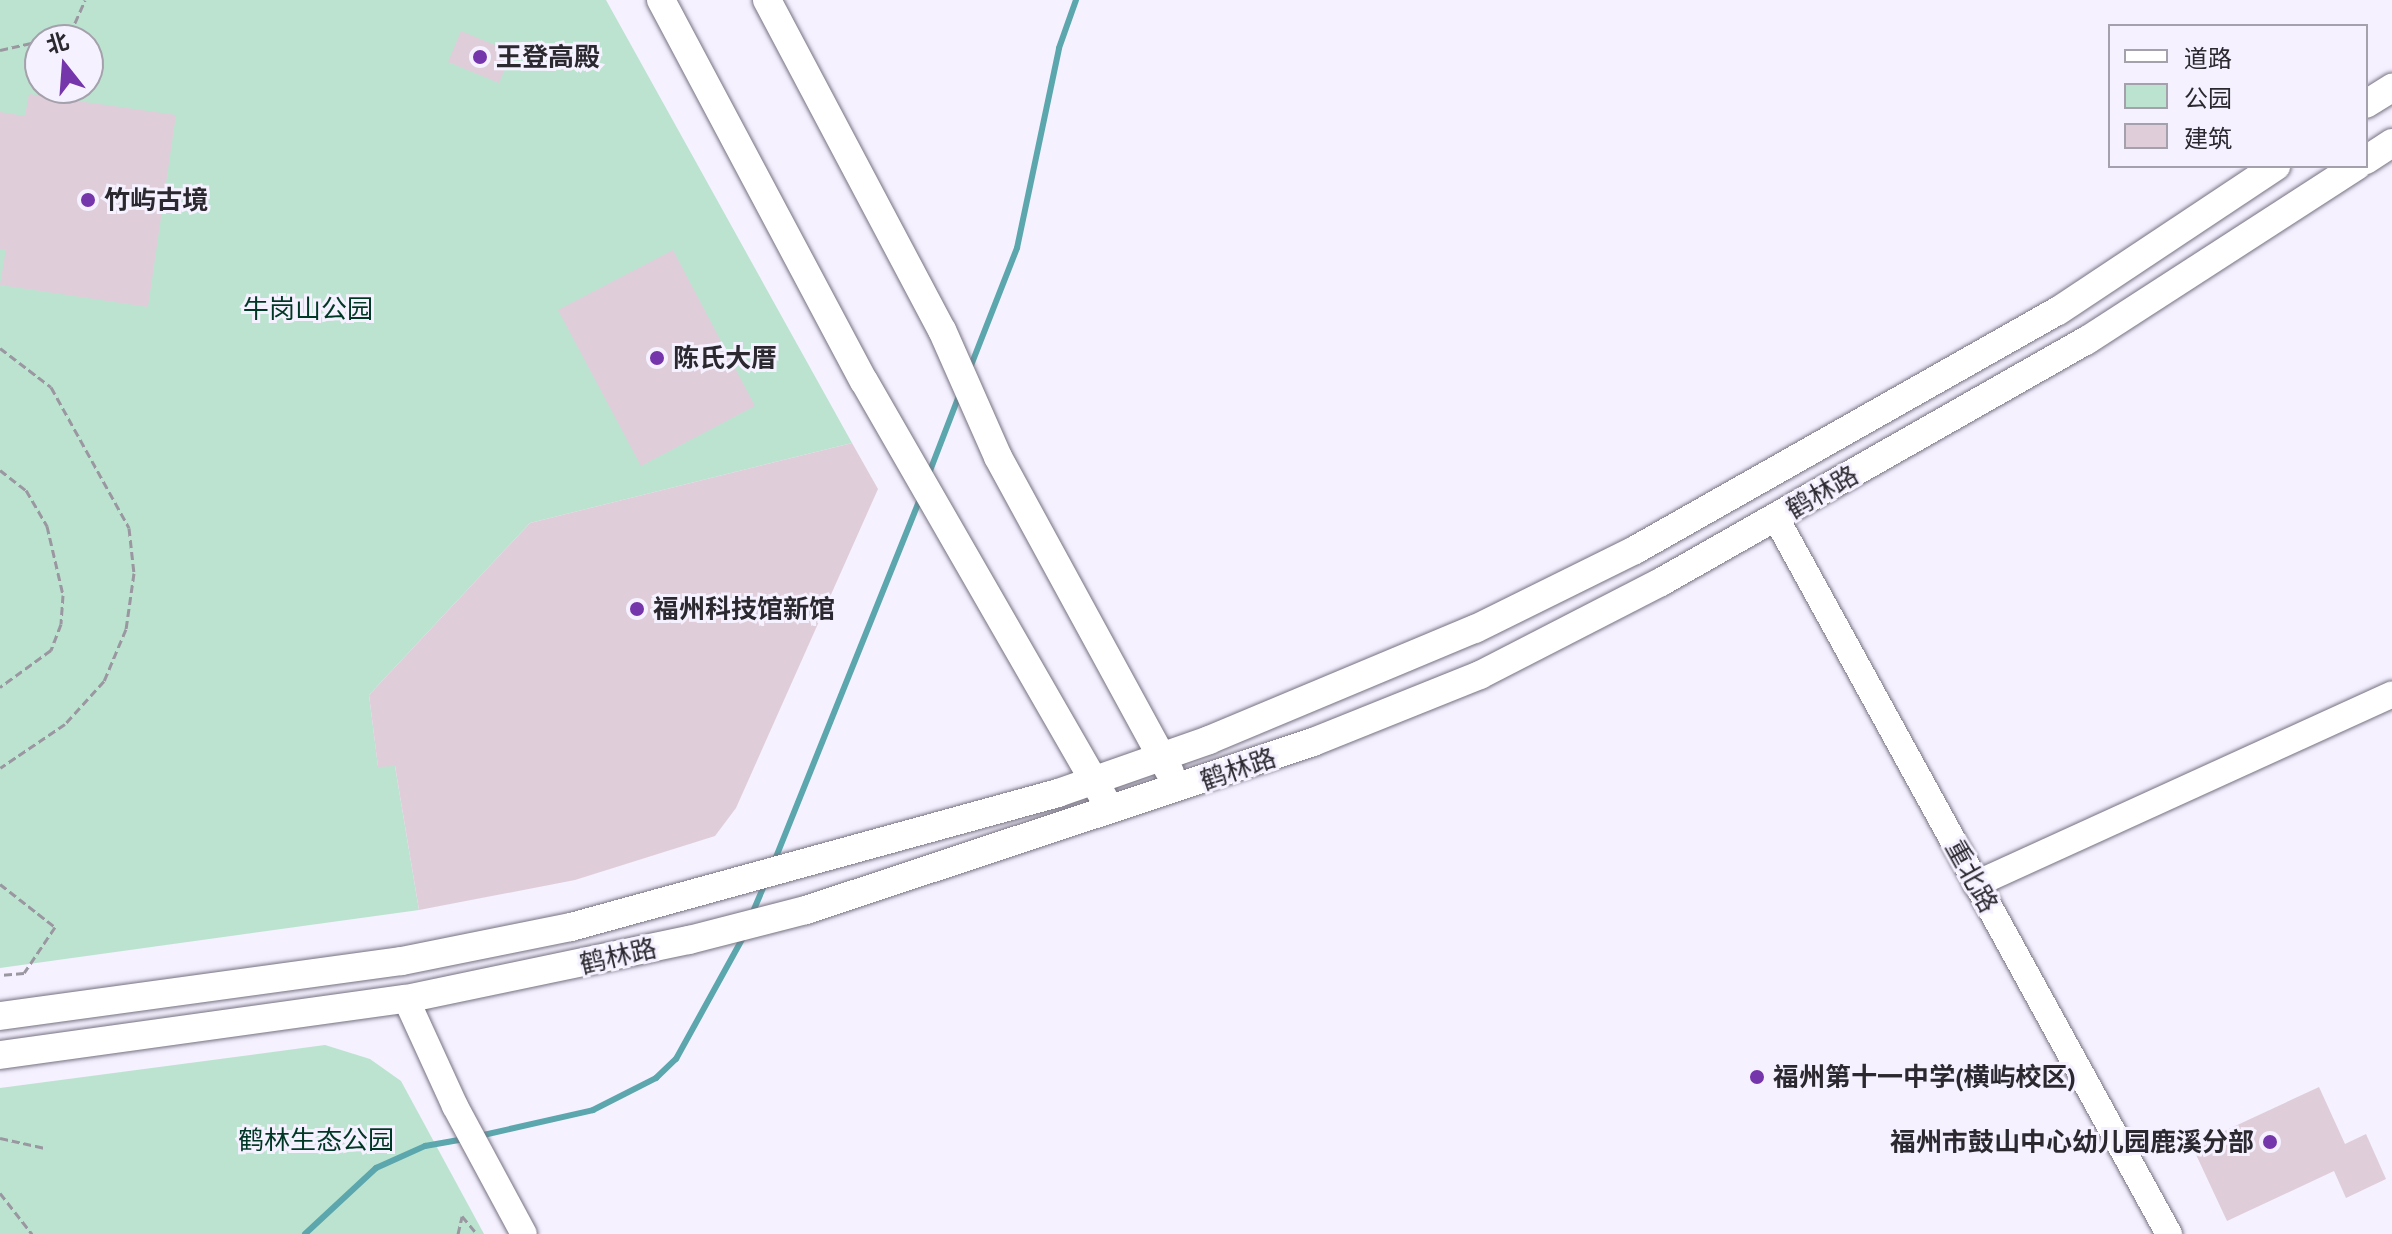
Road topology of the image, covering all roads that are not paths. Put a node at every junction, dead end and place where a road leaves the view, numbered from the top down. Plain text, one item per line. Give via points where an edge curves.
1 (661, 0) edge
2 (767, 0) edge
3 (2392, 88) edge
4 (2368, 103) edge
5 (2392, 143) edge
6 (2368, 159) edge
7 (2273, 168) edge
8 (2354, 168) edge
9 (1776, 518) junction
10 (2392, 694) edge
11 (1162, 757) junction
12 (1094, 780) junction
13 (1180, 789) junction
14 (1110, 812) junction
15 (1976, 884) junction
16 (406, 999) junction
17 (0, 1016) edge
18 (0, 1055) edge
19 (524, 1234) edge
20 (2169, 1234) edge

1 - 12 main road via 898,439
2 - 11 main road via 942,330 998,457
3 - 4 main road
5 - 6 main road
7 - 11 main road, 鹤林路 via 2047,318 1608,564 1352,683
8 - 9 main road, 鹤林路 via 2086,341
9 - 13 main road, 鹤林路 via 1480,675
9 - 15 street, 重北路
10 - 15 street
11 - 12 main road, 鹤林路
11 - 13 main road
12 - 14 main road
12 - 17 main road, 鹤林路 via 542,934 402,961
13 - 14 main road, 鹤林路
14 - 16 main road, 鹤林路 via 806,910
15 - 20 street, 重北路
16 - 18 main road, 鹤林路
16 - 19 street via 455,1106

